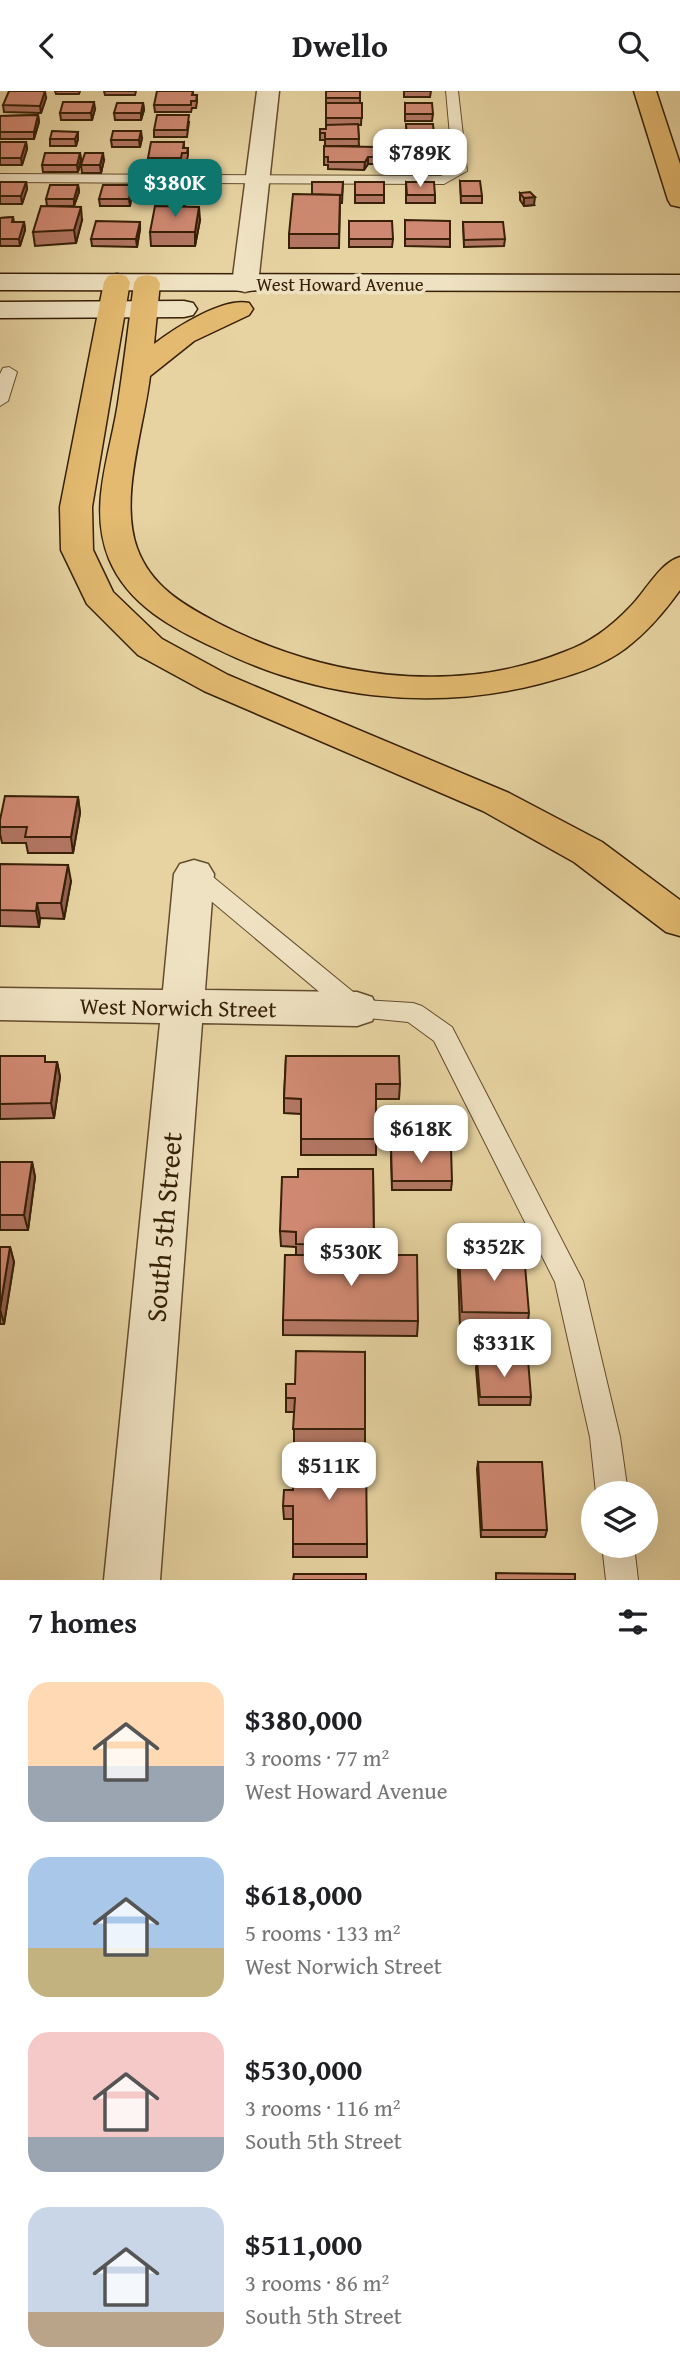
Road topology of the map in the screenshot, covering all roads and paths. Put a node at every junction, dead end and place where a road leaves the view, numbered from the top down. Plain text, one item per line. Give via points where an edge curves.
1 (268, 91) edge
2 (452, 91) edge
3 (646, 91) edge
4 (0, 179) edge
5 (258, 180) junction
6 (680, 201) edge
7 (0, 282) edge
8 (680, 283) edge
9 (130, 296) junction
10 (250, 301) junction
11 (0, 310) edge
12 (9, 372) dead end
13 (137, 373) junction
14 (0, 401) edge
15 (680, 567) edge
16 (194, 874) joint
17 (680, 921) edge
18 (0, 1005) edge
19 (183, 1007) junction
20 (357, 1009) junction
21 (610, 1481) edge
22 (619, 1558) edge
23 (132, 1580) edge
24 (622, 1580) edge

1 - 5 street
2 - 5 lane via 460,171 453,177
3 - 6 highway
4 - 5 lane
5 - 10 street
7 - 9 street, West Howard Avenue
8 - 10 street, West Howard Avenue
9 - 10 street, West Howard Avenue
9 - 11 street, West Howard Avenue
9 - 13 highway
9 - 17 highway via 76,507 77,550 99,597 150,647 216,683 496,802 588,852
10 - 13 highway via 185,333
12 - 14 lane
13 - 15 highway via 114,513 132,572 158,601 192,623 298,671 358,684 419,688 482,685 533,674 580,660 612,641 636,622
16 - 19 street, South 5th Street
16 - 20 lane
18 - 19 street, West Norwich Street
19 - 20 street, West Norwich Street
19 - 23 street, South 5th Street
20 - 21 lane via 413,1013 443,1034 569,1281 605,1437
22 - 24 lane

